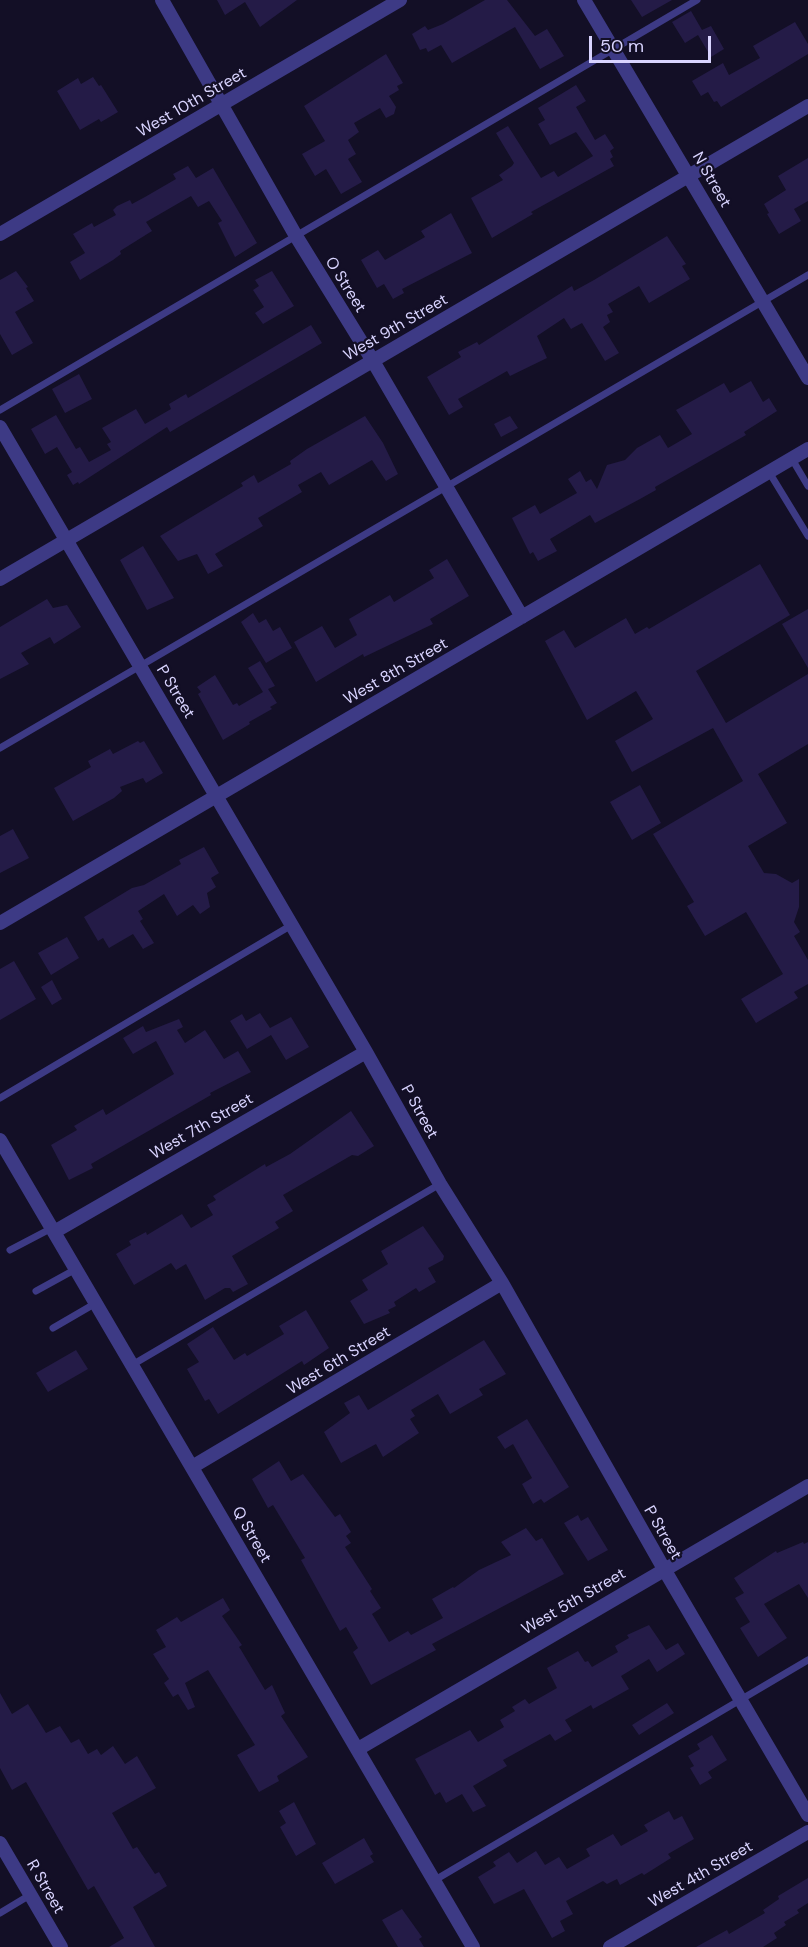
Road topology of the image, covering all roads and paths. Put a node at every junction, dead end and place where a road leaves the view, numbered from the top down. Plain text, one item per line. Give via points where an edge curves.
1 (162, 0) edge
2 (400, 0) edge
3 (584, 0) edge
4 (697, 0) edge
5 (612, 50) junction
6 (222, 104) junction
7 (808, 106) edge
8 (690, 175) junction
9 (0, 234) edge
10 (296, 236) junction
11 (808, 275) edge
12 (762, 302) junction
13 (372, 361) junction
14 (808, 378) edge
15 (0, 410) edge
16 (0, 427) edge
17 (808, 449) edge
18 (792, 459) junction
19 (769, 472) junction
20 (808, 486) edge
21 (445, 488) junction
22 (808, 536) edge
23 (66, 540) junction
24 (0, 579) edge
25 (522, 617) junction
26 (140, 666) junction
27 (0, 748) edge
28 (217, 796) junction
29 (0, 923) edge
30 (290, 926) junction
31 (366, 1052) junction
32 (0, 1098) edge
33 (0, 1140) edge
34 (440, 1184) junction
35 (53, 1230) junction
36 (10, 1250) dead end
37 (76, 1269) junction
38 (502, 1283) junction
39 (36, 1291) dead end
40 (96, 1303) junction
41 (53, 1328) dead end
42 (132, 1365) junction
43 (192, 1467) junction
44 (808, 1486) edge
45 (663, 1569) junction
46 (808, 1660) edge
47 (740, 1700) junction
48 (358, 1749) junction
49 (808, 1815) edge
50 (808, 1833) edge
51 (0, 1843) edge
52 (435, 1880) junction
53 (30, 1895) junction
54 (0, 1913) edge
55 (61, 1947) edge
56 (473, 1947) edge
57 (610, 1947) edge

1 - 6 street, O Street
2 - 6 street, West 10th Street
3 - 5 street, N Street
4 - 5 lane
5 - 8 street, N Street
5 - 10 lane
6 - 9 street, West 10th Street
6 - 10 street, O Street
7 - 8 street, West 9th Street
8 - 12 street, N Street
8 - 13 street, West 9th Street
10 - 13 street, O Street
10 - 15 lane
11 - 12 lane
12 - 14 street, N Street
12 - 21 lane
13 - 21 street, O Street
13 - 23 street, West 9th Street
16 - 23 street, P Street
17 - 18 street, West 8th Street
18 - 19 street, West 8th Street
18 - 20 lane
19 - 22 lane
19 - 25 street, West 8th Street
21 - 25 street, O Street
21 - 26 lane
23 - 24 street, West 9th Street
23 - 26 street, P Street
25 - 28 street, West 8th Street
26 - 27 lane
26 - 28 street, P Street
28 - 29 street, West 8th Street
28 - 30 street, P Street
30 - 31 street, P Street
30 - 32 lane
31 - 34 street, P Street
31 - 35 street, West 7th Street
33 - 35 street, Q Street
34 - 38 street, P Street
34 - 42 lane
35 - 36 lane
35 - 37 street, Q Street
37 - 39 lane
37 - 40 street, Q Street
38 - 43 street, West 6th Street
38 - 45 street, P Street
40 - 41 lane
40 - 42 street, Q Street
42 - 43 street, Q Street
43 - 48 street, Q Street
44 - 45 street, West 5th Street
45 - 47 street, P Street
45 - 48 street, West 5th Street
46 - 47 lane
47 - 49 street, P Street
47 - 52 lane
48 - 52 street, Q Street
50 - 57 street, West 4th Street
51 - 53 street, R Street
52 - 56 street, Q Street
53 - 54 lane
53 - 55 street, R Street

